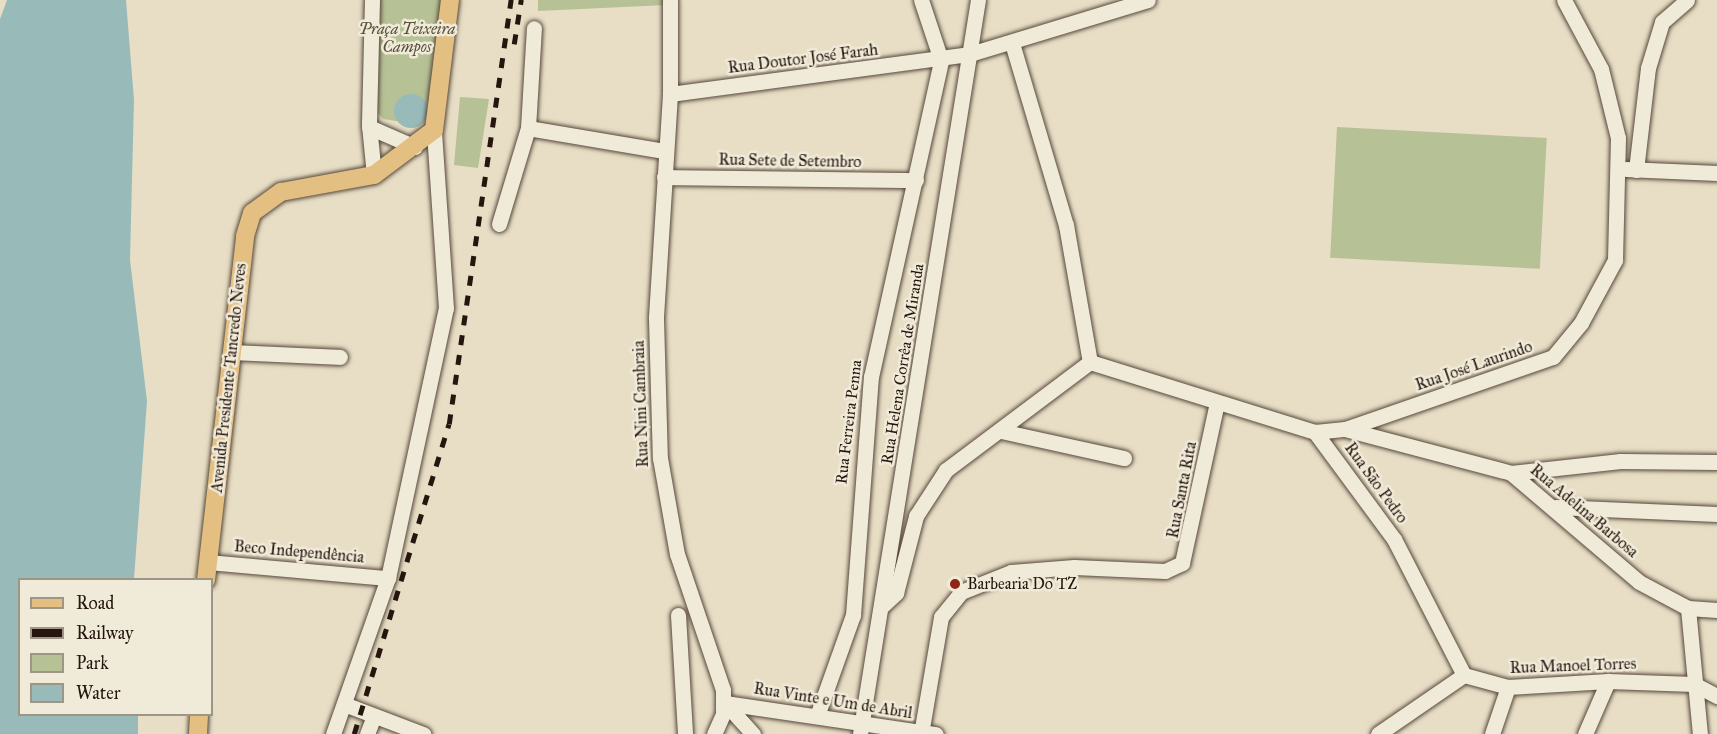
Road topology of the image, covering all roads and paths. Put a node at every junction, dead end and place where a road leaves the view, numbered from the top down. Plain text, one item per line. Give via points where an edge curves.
1 (372, 0) edge
2 (450, 0) edge
3 (670, 0) edge
4 (921, 0) edge
5 (978, 0) edge
6 (1148, 0) edge
7 (1564, 0) edge
8 (1687, 0) edge
9 (534, 28) dead end
10 (1012, 43) junction
11 (969, 54) junction
12 (941, 60) junction
13 (670, 94) junction
14 (369, 127) junction
15 (528, 128) junction
16 (434, 130) junction
17 (415, 147) junction
18 (664, 151) junction
19 (1628, 169) junction
20 (1717, 173) edge
21 (374, 175) junction
22 (664, 177) junction
23 (916, 180) junction
24 (499, 224) dead end
25 (234, 352) junction
26 (340, 357) dead end
27 (1090, 362) junction
28 (1217, 403) junction
29 (1345, 429) junction
30 (1001, 431) junction
31 (1315, 432) junction
32 (1124, 458) dead end
33 (1717, 462) edge
34 (1511, 473) junction
35 (1556, 507) junction
36 (1717, 514) edge
37 (207, 571) edge
38 (388, 578) junction
39 (881, 607) junction
40 (1688, 608) junction
41 (1717, 610) edge
42 (678, 615) dead end
43 (1464, 675) junction
44 (1608, 681) junction
45 (1694, 684) junction
46 (1508, 687) junction
47 (1717, 696) edge
48 (724, 703) junction
49 (344, 704) junction
50 (199, 716) edge
51 (817, 716) junction
52 (373, 718) junction
53 (861, 728) edge
54 (927, 733) edge
55 (198, 734) edge
56 (333, 734) edge
57 (367, 734) edge
58 (423, 734) edge
59 (685, 734) edge
60 (714, 734) edge
61 (753, 734) edge
62 (1378, 734) edge
63 (1492, 734) edge
64 (1585, 734) edge
65 (1700, 734) edge

1 - 14 street
2 - 16 main road
3 - 13 street, Rua Nini Cambraia
4 - 12 street
5 - 11 street, Rua Helena Corrêa de Miranda
6 - 10 street, Rua Doutor José Farah
7 - 19 street via 1601,69
8 - 19 street, Rua José Laurindo via 1662,22 1648,68
9 - 15 street
10 - 11 street, Rua Doutor José Farah
10 - 27 street via 1066,225
11 - 12 street, Rua Doutor José Farah
11 - 39 street, Rua Helena Corrêa de Miranda
12 - 13 street, Rua Doutor José Farah
12 - 23 street, Rua Ferreira Penna
13 - 18 street, Rua Nini Cambraia
14 - 17 street
14 - 21 street
15 - 18 street
15 - 24 street
16 - 17 main road
16 - 38 street via 446,308
17 - 21 main road
18 - 22 street, Rua Nini Cambraia
19 - 20 street
19 - 29 street, Rua José Laurindo via 1615,260 1581,323 1553,357
21 - 25 main road, Avenida Presidente Tancredo Neves via 281,192 252,213 245,236
22 - 23 street, Rua Sete de Setembro
22 - 48 street, Rua Nini Cambraia via 656,319 660,458 677,554 710,644
23 - 51 street, Rua Ferreira Penna via 871,377 853,615
25 - 26 street
25 - 37 main road, Avenida Presidente Tancredo Neves
27 - 28 street
27 - 30 street
28 - 31 street
28 - 54 street, Rua Santa Rita via 1189,552 1174,570 1074,567 1011,572 950,602 939,627
29 - 31 street, Rua Adelina Barbosa
29 - 34 street, Rua Adelina Barbosa
30 - 32 street
30 - 39 street via 952,463 929,494 916,516 896,593
31 - 43 street, Rua São Pedro via 1394,539
33 - 34 street via 1620,461
34 - 35 street, Rua Adelina Barbosa
35 - 36 street
35 - 40 street, Rua Adelina Barbosa via 1639,582
37 - 38 street, Beco Independência
38 - 49 street
39 - 53 street, Rua Helena Corrêa de Miranda
40 - 41 street, Rua Adelina Barbosa
40 - 45 street
42 - 59 street
43 - 46 street, Rua Manoel Torres
43 - 62 street
44 - 45 street, Rua Manoel Torres
44 - 46 street, Rua Manoel Torres
44 - 64 street
45 - 47 street, Rua Manoel Torres
45 - 65 street
46 - 63 street
48 - 51 street, Rua Vinte e Um de Abril
48 - 60 street
48 - 61 street
49 - 52 street
49 - 56 street
50 - 55 main road
51 - 53 street, Rua Vinte e Um de Abril
52 - 57 street
52 - 58 street
53 - 54 street, Rua Vinte e Um de Abril

